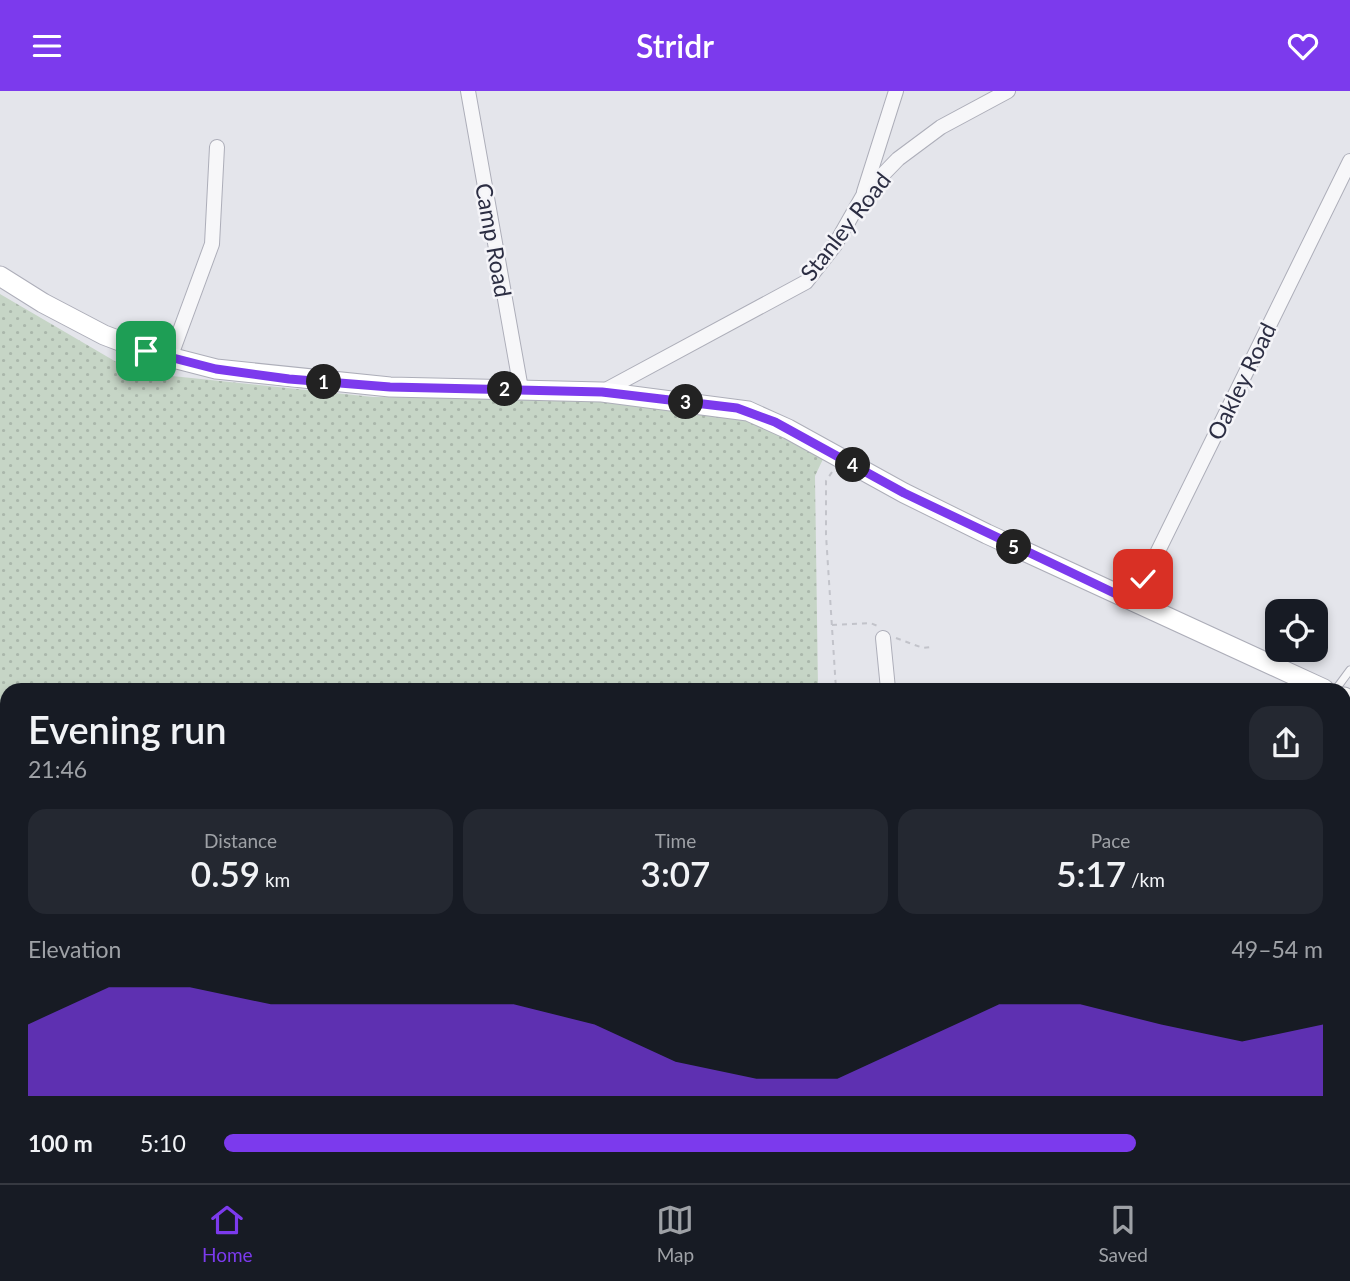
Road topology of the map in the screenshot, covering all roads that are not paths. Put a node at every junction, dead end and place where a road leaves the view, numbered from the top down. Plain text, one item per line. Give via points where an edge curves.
1 (468, 91) edge
2 (896, 91) edge
3 (1008, 91) edge
4 (217, 148) dead end
5 (876, 152) junction
6 (1350, 161) edge
7 (894, 163) junction
8 (864, 194) junction
9 (0, 276) edge
10 (170, 358) junction
11 (521, 389) junction
12 (602, 392) junction
13 (1133, 602) junction
14 (883, 638) road end
15 (887, 683) edge
16 (1311, 683) edge

1 - 11 street, Camp Road
2 - 5 street
3 - 7 street, Stanley Road via 941,127
4 - 10 street via 212,244
5 - 7 street
5 - 8 street
6 - 13 street, Oakley Road
7 - 8 street, Stanley Road
8 - 12 street, Stanley Road via 835,245 806,282
9 - 10 street via 84,325
10 - 11 street via 216,369 339,384
11 - 12 street
12 - 13 street via 748,411 987,534
13 - 16 street
14 - 15 street

